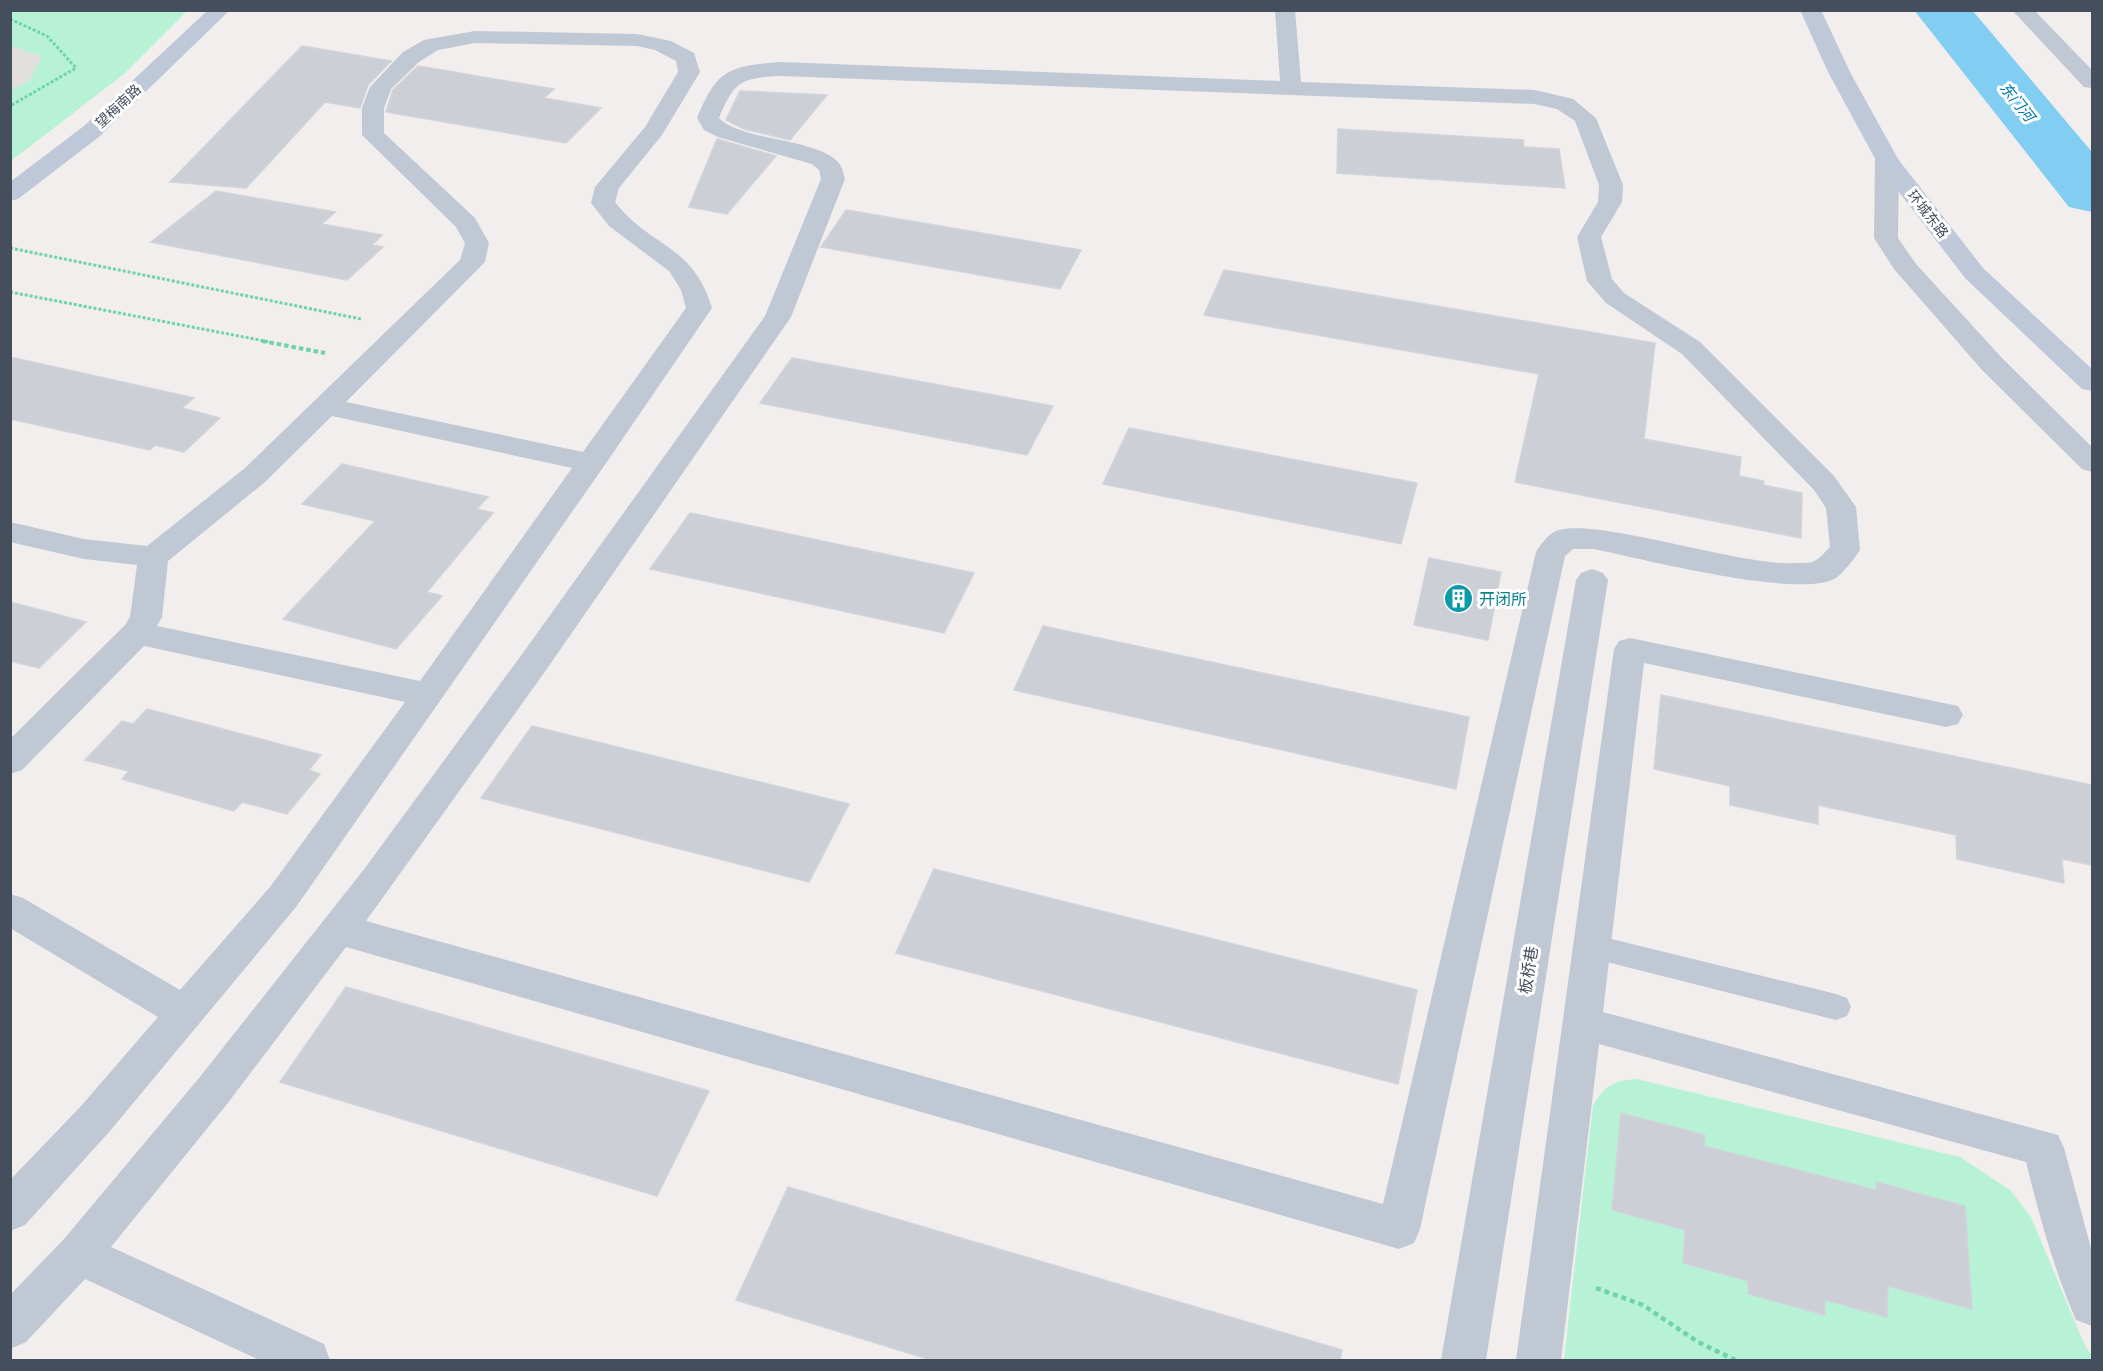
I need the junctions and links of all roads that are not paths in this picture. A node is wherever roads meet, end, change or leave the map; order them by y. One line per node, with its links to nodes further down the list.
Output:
1 (220, 10): 8 (main road, 望梅南路)
2 (1285, 10): 6 (street)
3 (1810, 10): 7 (main road, 环城东路)
4 (2022, 10): 5 (street)
5 (2092, 82)
6 (1291, 88): 21 (street); 21 (street)
7 (1887, 161): 9 (main road, 环城东路); 12 (street)
8 (10, 194)
9 (2092, 383)
10 (326, 406): 11 (street); 11 (street); 14 (street)
11 (592, 463): 17 (street)
12 (2092, 463)
13 (10, 532): 14 (street)
14 (153, 557): 16 (street)
15 (1592, 580): 31 (street, 板桥巷)
16 (136, 633): 17 (street); 19 (street)
17 (428, 695): 24 (street)
18 (1946, 715): 22 (street)
19 (10, 760)
20 (10, 909): 24 (street)
21 (339, 929): 27 (street)
22 (1591, 946): 23 (lane); 25 (street)
23 (1836, 1007)
24 (185, 1013): 26 (street)
25 (1582, 1023): 28 (street); 32 (street)
26 (10, 1211)
27 (79, 1254): 29 (street); 30 (street)
28 (2092, 1305)
29 (10, 1327)
30 (308, 1360)
31 (1463, 1360)
32 (1539, 1360)

